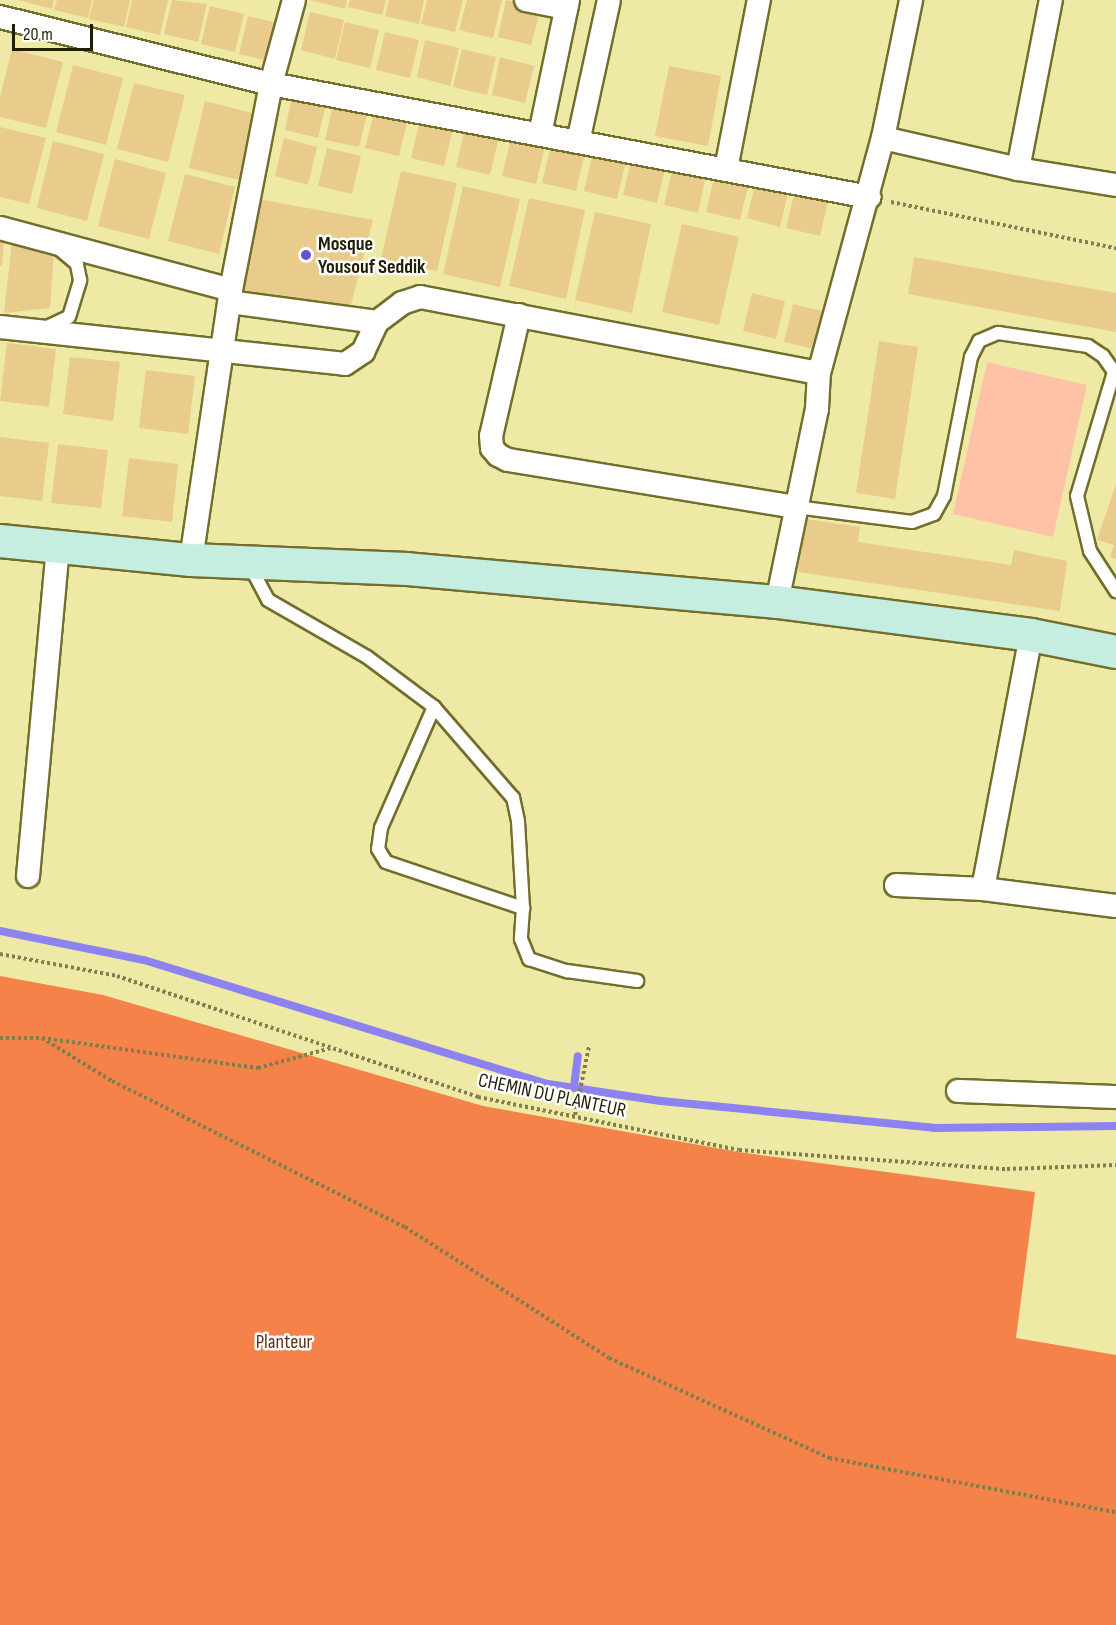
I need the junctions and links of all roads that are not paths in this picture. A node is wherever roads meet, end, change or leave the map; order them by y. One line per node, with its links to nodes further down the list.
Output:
1 (294, 0): 9 (street)
2 (526, 0): 7 (street)
3 (609, 0): 12 (street)
4 (759, 0): 13 (street)
5 (911, 0): 11 (street)
6 (1052, 0): 14 (street)
7 (567, 4): 10 (street)
8 (0, 17): 9 (street)
9 (271, 84): 10 (street); 19 (street)
10 (540, 134): 12 (street)
11 (883, 138): 14 (street); 16 (street)
12 (578, 142): 13 (street)
13 (726, 169): 16 (street)
14 (1018, 169): 15 (street)
15 (1116, 185)
16 (869, 197): 25 (street)
17 (0, 228): 18 (street)
18 (53, 243): 19 (street); 23 (lane)
19 (231, 296): 21 (street); 24 (street)
20 (519, 315): 21 (street); 25 (street); 26 (street)
21 (377, 322): 24 (street)
22 (0, 327): 23 (street)
23 (35, 331): 24 (street)
24 (221, 352): 29 (street)
25 (819, 373): 26 (street)
26 (796, 507): 31 (lane); 32 (street)
27 (0, 541): 28 (street)
28 (58, 548): 29 (street); 36 (street)
29 (191, 560): 30 (street)
30 (250, 565): 32 (street); 35 (lane)
31 (1116, 591)
32 (777, 603): 33 (street)
33 (1031, 635): 34 (street); 38 (street)
34 (1116, 652)
35 (434, 707): 40 (lane); 40 (lane)
36 (28, 876)
37 (896, 885): 38 (street)
38 (983, 889): 39 (street)
39 (1116, 906)
40 (523, 908): 41 (lane)
41 (637, 981)
42 (958, 1091): 43 (street)
43 (1116, 1097)

